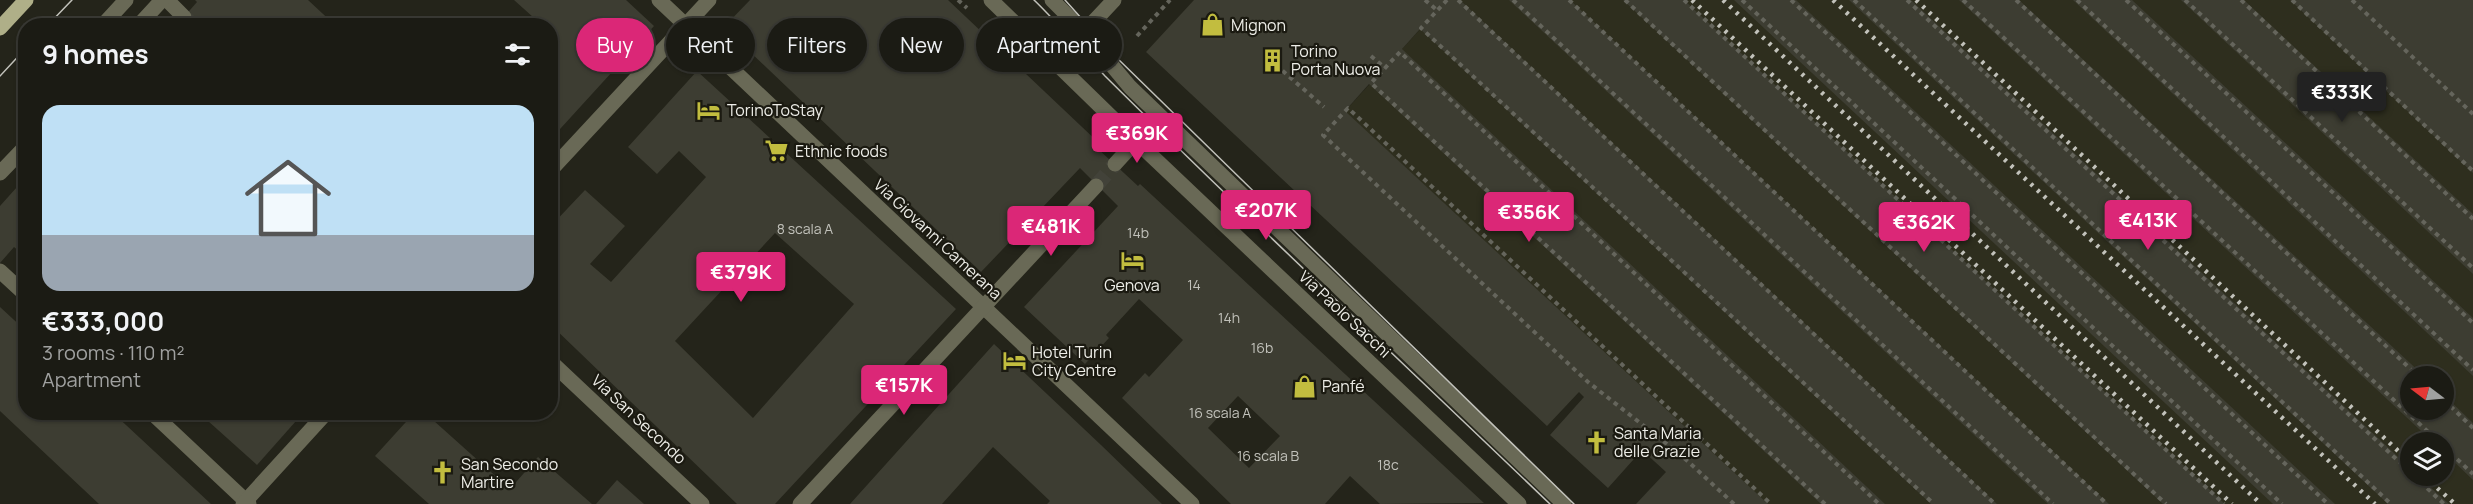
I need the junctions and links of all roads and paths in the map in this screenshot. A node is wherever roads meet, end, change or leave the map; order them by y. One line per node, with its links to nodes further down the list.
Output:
1 (26, 0): 38 (main road)
2 (126, 0): 32 (street)
3 (162, 0): 33 (street)
4 (167, 0): 31 (street)
5 (659, 0): 34 (street, Via Giovanni Camerana)
6 (709, 0): 35 (street)
7 (991, 0): 48 (street, Via Paolo Sacchi)
8 (1052, 0): 36 (street, Via Paolo Sacchi)
9 (1114, 0): 37 (street)
10 (1170, 0): 39 (path)
11 (1425, 0): 30 (path)
12 (1447, 0): 30 (path)
13 (1458, 0): 84 (path)
14 (1513, 0): 85 (path)
15 (1569, 0): 86 (path)
16 (1625, 0): 87 (path)
17 (1684, 0): 88 (path)
18 (1742, 0): 89 (path)
19 (1791, 0): 90 (path)
20 (1854, 0): 91 (path)
21 (1907, 0): 70 (path)
22 (1963, 0): 68 (path)
23 (2016, 0): 61 (path)
24 (2077, 0): 63 (path)
25 (2126, 0): 60 (path)
26 (2185, 0): 56 (path)
27 (2241, 0): 55 (path)
28 (2292, 0): 52 (path)
29 (2352, 0): 47 (path)
30 (1437, 11): 83 (path)
31 (184, 17)
32 (109, 18)
33 (145, 18)
34 (678, 18)
35 (692, 18)
36 (1069, 18)
37 (1097, 18)
38 (0, 28)
39 (1137, 36)
40 (666, 46): 50 (street)
41 (1371, 56): 43 (path)
42 (1269, 59): 46 (path)
43 (1385, 68): 81 (path); 82 (path)
44 (736, 72): 59 (street, Via Giovanni Camerana)
45 (1117, 72): 74 (street, Via Paolo Sacchi)
46 (1324, 107)
47 (2473, 114)
48 (1136, 141): 51 (street); 78 (street, Via Paolo Sacchi)
49 (18, 154): 53 (street)
50 (558, 162)
51 (1115, 164)
52 (2473, 171)
53 (0, 173)
54 (1096, 186): 59 (street)
55 (2473, 219)
56 (2473, 268)
57 (0, 271): 58 (street)
58 (18, 288)
59 (982, 306): 76 (street); 77 (street, Via Giovanni Camerana)
60 (2473, 323)
61 (2407, 366)
62 (558, 369): 75 (street, Via San Secondo)
63 (2473, 370)
64 (2454, 410): 67 (path)
65 (159, 420): 73 (street)
66 (320, 420): 73 (street)
67 (2473, 428)
68 (2428, 432)
69 (2454, 456): 71 (path)
70 (2400, 463)
71 (2473, 474)
72 (2425, 486): 92 (path)
73 (246, 503)
74 (1560, 503)
75 (702, 504)
76 (800, 504)
77 (1192, 504)
78 (1519, 504)
79 (1734, 504): 80 (path)
80 (1771, 504)
81 (1825, 504)
82 (1879, 504)
83 (1934, 504)
84 (1995, 504)
85 (2053, 504)
86 (2107, 504)
87 (2166, 504)
88 (2224, 504)
89 (2282, 504)
90 (2328, 504)
91 (2391, 504)
92 (2444, 504)

